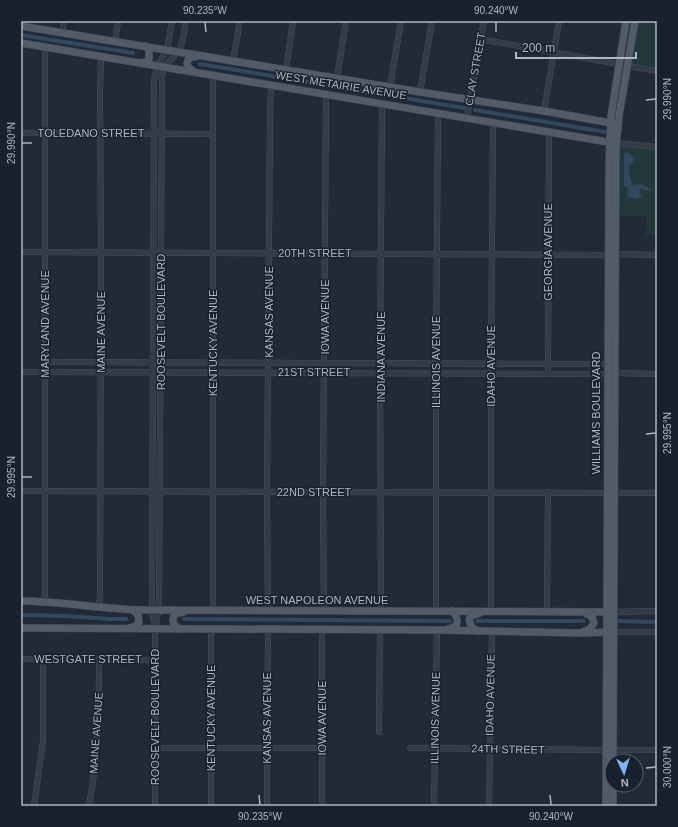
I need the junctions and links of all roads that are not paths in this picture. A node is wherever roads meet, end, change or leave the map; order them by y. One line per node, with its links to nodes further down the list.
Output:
1 (64, 21): 15 (street)
2 (118, 21): 17 (street)
3 (172, 21): 21 (street, ROOSEVELT BOULEVARD)
4 (186, 21): 22 (street, ROOSEVELT BOULEVARD)
5 (240, 21): 26 (street)
6 (294, 21): 31 (street)
7 (346, 21): 35 (street)
8 (401, 21): 39 (street)
9 (432, 21): 40 (street)
10 (484, 21): 16 (street, CLAY STREET)
11 (559, 21): 23 (street)
12 (626, 21): 28 (main road, WILLIAMS BOULEVARD)
13 (635, 21): 29 (main road, WILLIAMS BOULEVARD)
14 (21, 26): 15 (main road, WEST METAIRIE AVENUE)
15 (62, 33): 17 (main road, WEST METAIRIE AVENUE)
16 (480, 39): 23 (street); 42 (street, CLAY STREET)
17 (115, 41): 19 (main road, WEST METAIRIE AVENUE)
18 (21, 43): 20 (main road, WEST METAIRIE AVENUE)
19 (145, 46): 21 (main road, WEST METAIRIE AVENUE); 27 (main road)
20 (45, 47): 25 (main road, WEST METAIRIE AVENUE); 52 (street, MARYLAND AVENUE)
21 (167, 50): 22 (main road, WEST METAIRIE AVENUE); 30 (street, ROOSEVELT BOULEVARD)
22 (177, 52): 24 (main road, WEST METAIRIE AVENUE); 30 (street, ROOSEVELT BOULEVARD)
23 (554, 52): 28 (street); 44 (street)
24 (201, 56): 26 (main road, WEST METAIRIE AVENUE); 33 (main road)
25 (101, 57): 27 (main road, WEST METAIRIE AVENUE); 53 (street, MAINE AVENUE)
26 (233, 61): 31 (main road, WEST METAIRIE AVENUE)
27 (140, 63): 30 (main road, WEST METAIRIE AVENUE)
28 (619, 64): 29 (street); 37 (main road, WILLIAMS BOULEVARD)
29 (627, 66): 32 (street); 38 (main road, WILLIAMS BOULEVARD)
30 (161, 67): 33 (main road, WEST METAIRIE AVENUE); 54 (street, ROOSEVELT BOULEVARD); 55 (street, ROOSEVELT BOULEVARD)
31 (286, 70): 35 (main road, WEST METAIRIE AVENUE)
32 (657, 70)
33 (196, 72): 34 (main road, WEST METAIRIE AVENUE)
34 (213, 75): 36 (main road, WEST METAIRIE AVENUE); 56 (street, KENTUCKY AVENUE)
35 (337, 78): 39 (main road, WEST METAIRIE AVENUE)
36 (271, 85): 41 (main road, WEST METAIRIE AVENUE); 65 (street, KANSAS AVENUE)
37 (616, 85): 38 (main road); 48 (main road, WILLIAMS BOULEVARD)
38 (624, 86): 50 (main road, WILLIAMS BOULEVARD)
39 (390, 87): 40 (main road, WEST METAIRIE AVENUE)
40 (420, 92): 42 (main road, WEST METAIRIE AVENUE)
41 (326, 94): 43 (main road, WEST METAIRIE AVENUE); 66 (street, IOWA AVENUE)
42 (470, 100): 44 (main road, WEST METAIRIE AVENUE); 46 (street, CLAY STREET)
43 (382, 103): 45 (main road, WEST METAIRIE AVENUE); 67 (street, INDIANA AVENUE)
44 (544, 111): 48 (main road, WEST METAIRIE AVENUE)
45 (438, 112): 46 (main road, WEST METAIRIE AVENUE); 68 (street, ILLINOIS AVENUE)
46 (467, 117): 47 (main road, WEST METAIRIE AVENUE)
47 (493, 122): 49 (main road, WEST METAIRIE AVENUE); 69 (street, IDAHO AVENUE)
48 (611, 123): 50 (main road); 57 (main road, WILLIAMS BOULEVARD)
49 (548, 131): 57 (main road, WEST METAIRIE AVENUE); 71 (street, GEORGIA AVENUE)
50 (618, 131): 57 (main road, WILLIAMS BOULEVARD)
51 (21, 133): 52 (street, TOLEDANO STREET)
52 (45, 133): 53 (street, TOLEDANO STREET); 60 (street, MARYLAND AVENUE)
53 (100, 134): 54 (street, TOLEDANO STREET); 62 (street, MAINE AVENUE)
54 (154, 134): 55 (street, TOLEDANO STREET); 61 (street, ROOSEVELT BOULEVARD)
55 (162, 134): 56 (street, TOLEDANO STREET); 63 (street, ROOSEVELT BOULEVARD)
56 (213, 134): 64 (street, KENTUCKY AVENUE)
57 (613, 143): 58 (street, WEST METAIRIE AVENUE); 72 (main road, WILLIAMS BOULEVARD); 72 (main road, WILLIAMS BOULEVARD)
58 (657, 147)
59 (21, 252): 60 (street, 20TH STREET)
60 (45, 252): 62 (street, 20TH STREET); 73 (street, MARYLAND AVENUE)
61 (153, 252): 62 (street, 20TH STREET); 63 (street, 20TH STREET); 75 (street, ROOSEVELT BOULEVARD)
62 (101, 253): 74 (street, MAINE AVENUE)
63 (161, 253): 64 (street, 20TH STREET); 76 (street, ROOSEVELT BOULEVARD)
64 (213, 253): 65 (street, 20TH STREET); 77 (street, KENTUCKY AVENUE)
65 (269, 253): 66 (street, 20TH STREET); 78 (street, KANSAS AVENUE)
66 (325, 254): 67 (street, 20TH STREET); 79 (street, IOWA AVENUE)
67 (381, 254): 68 (street, 20TH STREET); 80 (street, INDIANA AVENUE)
68 (436, 254): 69 (street, 20TH STREET); 81 (street, ILLINOIS AVENUE)
69 (492, 254): 71 (street, 20TH STREET); 82 (street, IDAHO AVENUE)
70 (657, 254): 72 (street, 20TH STREET)
71 (547, 255): 72 (street, 20TH STREET); 83 (street, GEORGIA AVENUE)
72 (612, 255): 84 (main road, WILLIAMS BOULEVARD); 96 (main road, WILLIAMS BOULEVARD)
73 (45, 362): 74 (street, 21ST STREET); 87 (street, MARYLAND AVENUE)
74 (100, 362): 75 (street, 21ST STREET); 85 (street, MAINE AVENUE)
75 (153, 363): 76 (street, 21ST STREET); 88 (street, ROOSEVELT BOULEVARD)
76 (160, 363): 77 (street, 21ST STREET); 89 (street, ROOSEVELT BOULEVARD)
77 (213, 363): 78 (street, 21ST STREET); 90 (street, KENTUCKY AVENUE)
78 (268, 363): 79 (street, 21ST STREET); 91 (street, KANSAS AVENUE)
79 (325, 363): 80 (street, 21ST STREET); 92 (street, IOWA AVENUE)
80 (380, 363): 81 (street, 21ST STREET); 93 (street, INDIANA AVENUE)
81 (436, 363): 82 (street, 21ST STREET); 94 (street, ILLINOIS AVENUE)
82 (491, 364): 83 (street, 21ST STREET); 95 (street, IDAHO AVENUE)
83 (548, 364): 84 (street, 21ST STREET); 97 (street, GEORGIA AVENUE)
84 (608, 364): 96 (main road, WILLIAMS BOULEVARD); 99 (main road)
85 (101, 371): 87 (street, 21ST STREET); 88 (street, 21ST STREET); 102 (street, MAINE AVENUE)
86 (21, 372): 87 (street, 21ST STREET)
87 (45, 372): 101 (street, MARYLAND AVENUE)
88 (153, 372): 89 (street, 21ST STREET); 103 (street, ROOSEVELT BOULEVARD)
89 (160, 372): 90 (street, 21ST STREET); 104 (street, ROOSEVELT BOULEVARD)
90 (212, 372): 91 (street, 21ST STREET); 105 (street, KENTUCKY AVENUE)
91 (268, 372): 92 (street, 21ST STREET); 106 (street, KANSAS AVENUE)
92 (325, 372): 93 (street, 21ST STREET); 107 (street, IOWA AVENUE)
93 (380, 373): 94 (street, 21ST STREET); 108 (street, INDIANA AVENUE)
94 (436, 373): 95 (street, 21ST STREET); 109 (street, ILLINOIS AVENUE)
95 (491, 373): 97 (street, 21ST STREET); 110 (street, IDAHO AVENUE)
96 (611, 373): 97 (street, 21ST STREET); 98 (street, 21ST STREET); 99 (main road, WILLIAMS BOULEVARD); 112 (main road, WILLIAMS BOULEVARD)
97 (548, 374)
98 (657, 374)
99 (614, 388): 112 (main road, WILLIAMS BOULEVARD)
100 (21, 490): 101 (street, 22ND STREET)
101 (45, 491): 102 (street, 22ND STREET); 115 (street, MARYLAND AVENUE)
102 (100, 491): 103 (street, 22ND STREET); 116 (street, MAINE AVENUE)
103 (152, 491): 104 (street, 22ND STREET); 118 (street, ROOSEVELT BOULEVARD)
104 (160, 491): 105 (street, 22ND STREET); 118 (street, ROOSEVELT BOULEVARD)
105 (212, 492): 106 (street, 22ND STREET); 121 (street, KENTUCKY AVENUE)
106 (267, 492): 107 (street, 22ND STREET); 120 (street, KANSAS AVENUE)
107 (323, 492): 108 (street, 22ND STREET); 122 (street, IOWA AVENUE)
108 (380, 492): 109 (street, 22ND STREET); 123 (street, INDIANA AVENUE)
109 (436, 492): 110 (street, 22ND STREET); 124 (street, ILLINOIS AVENUE)
110 (491, 492): 111 (street, 22ND STREET); 126 (street, IDAHO AVENUE)
111 (548, 492): 112 (street, 22ND STREET); 128 (street)
112 (611, 493): 113 (street, 22ND STREET); 130 (main road, WILLIAMS BOULEVARD)
113 (657, 493)
114 (21, 601): 115 (main road, WEST NAPOLEON AVENUE)
115 (43, 601): 116 (main road, WEST NAPOLEON AVENUE)
116 (99, 608): 117 (main road, WEST NAPOLEON AVENUE)
117 (133, 610): 118 (main road, WEST NAPOLEON AVENUE); 132 (main road)
118 (156, 610): 119 (main road, WEST NAPOLEON AVENUE); 133 (street, ROOSEVELT BOULEVARD)
119 (187, 610): 121 (main road, WEST NAPOLEON AVENUE); 134 (main road)
120 (268, 610): 121 (main road, WEST NAPOLEON AVENUE); 122 (main road, WEST NAPOLEON AVENUE)
121 (213, 611)
122 (324, 611): 123 (main road, WEST NAPOLEON AVENUE)
123 (381, 611): 124 (main road, WEST NAPOLEON AVENUE)
124 (436, 611): 125 (main road, WEST NAPOLEON AVENUE)
125 (452, 611): 126 (main road, WEST NAPOLEON AVENUE); 140 (main road)
126 (487, 611): 128 (main road, WEST NAPOLEON AVENUE); 141 (main road)
127 (657, 611): 130 (street)
128 (547, 612): 129 (main road, WEST NAPOLEON AVENUE)
129 (583, 612): 130 (main road, WEST NAPOLEON AVENUE); 145 (main road)
130 (610, 612): 143 (main road, WILLIAMS BOULEVARD)
131 (21, 628): 132 (main road)
132 (125, 629): 133 (main road)
133 (155, 629): 134 (main road); 149 (street, ROOSEVELT BOULEVARD)
134 (180, 629): 135 (main road)
135 (211, 629): 136 (main road); 151 (street, KENTUCKY AVENUE)
136 (268, 630): 137 (main road); 153 (street, KANSAS AVENUE)
137 (322, 630): 138 (main road); 154 (street, IOWA AVENUE)
138 (380, 630): 139 (main road); 150 (street)
139 (436, 630): 140 (main road); 156 (street, ILLINOIS AVENUE)
140 (444, 630): 141 (main road)
141 (478, 631): 142 (main road)
142 (492, 631): 145 (main road); 157 (street, IDAHO AVENUE)
143 (610, 632): 144 (street); 145 (main road); 158 (main road, WILLIAMS BOULEVARD); 158 (main road, WILLIAMS BOULEVARD)
144 (657, 632)
145 (581, 633)
146 (21, 659): 147 (street, WESTGATE STREET)
147 (43, 659): 148 (street, WESTGATE STREET); 163 (street)
148 (99, 660): 149 (street, WESTGATE STREET); 164 (street, MAINE AVENUE)
149 (155, 660): 152 (street, ROOSEVELT BOULEVARD)
150 (380, 732)
151 (211, 747): 152 (street); 153 (street); 166 (street, KENTUCKY AVENUE)
152 (155, 748): 165 (street, ROOSEVELT BOULEVARD)
153 (267, 748): 154 (street); 167 (street, KANSAS AVENUE)
154 (322, 748): 168 (street, IOWA AVENUE)
155 (410, 748): 156 (street, 24TH STREET)
156 (434, 748): 157 (street, 24TH STREET); 169 (street, ILLINOIS AVENUE)
157 (489, 749): 158 (street, 24TH STREET); 170 (street, IDAHO AVENUE)
158 (609, 750): 159 (street, 24TH STREET); 160 (main road, WILLIAMS BOULEVARD); 161 (main road); 171 (main road, WILLIAMS BOULEVARD)
159 (657, 750)
160 (610, 753)
161 (610, 753)
162 (613, 793): 172 (main road)
163 (34, 806)
164 (88, 806)
165 (155, 806)
166 (211, 806)
167 (267, 806)
168 (322, 806)
169 (434, 806)
170 (489, 806)
171 (606, 806)
172 (613, 806)

